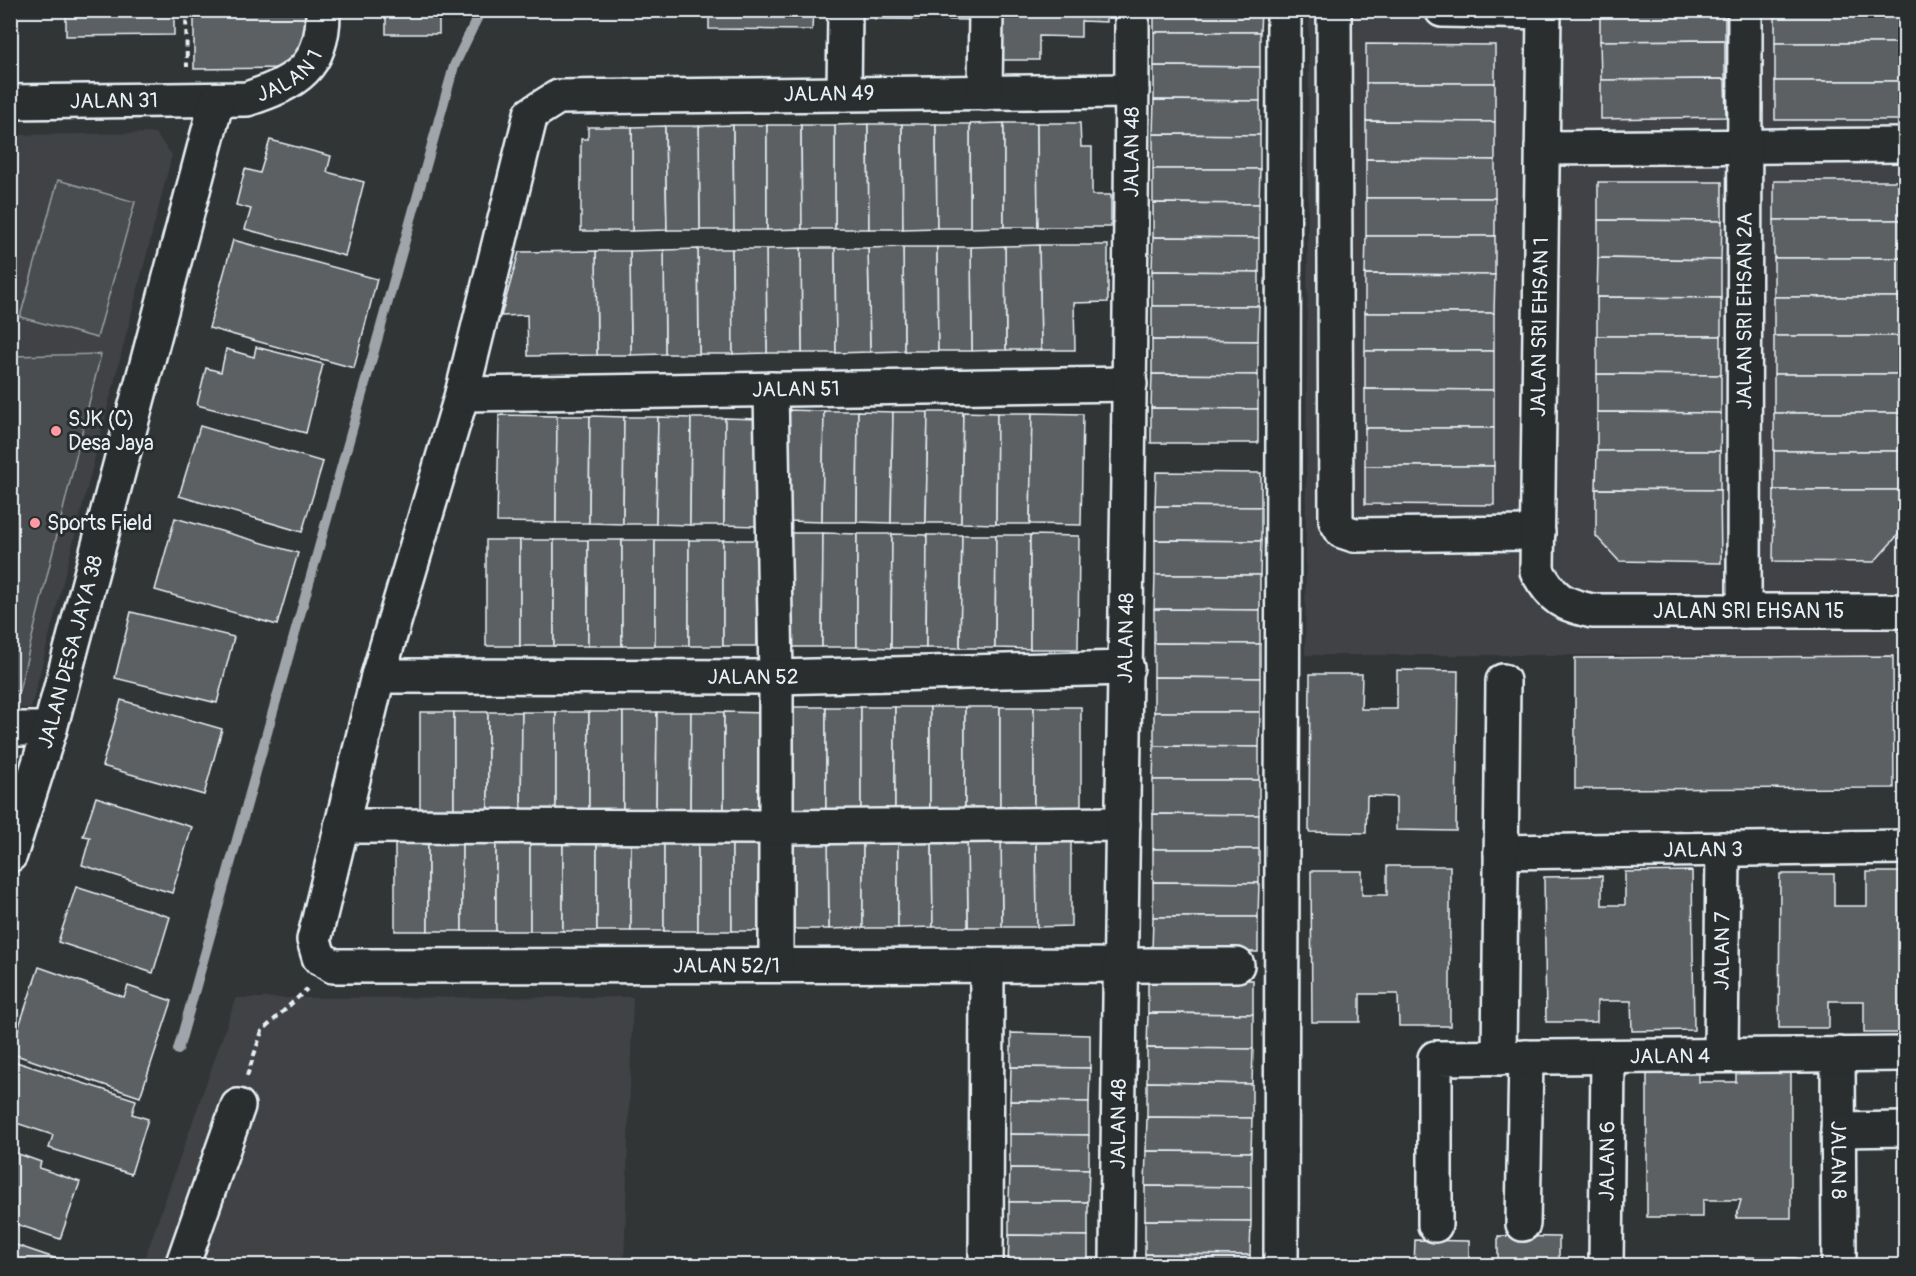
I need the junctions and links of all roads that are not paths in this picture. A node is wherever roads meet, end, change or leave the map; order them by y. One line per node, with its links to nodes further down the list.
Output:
1 (323, 10): 14 (street, JALAN 1)
2 (845, 10): 13 (street)
3 (986, 10): 12 (street)
4 (1132, 10): 11 (street, JALAN 48)
5 (1284, 10): 56 (street)
6 (1334, 10): 22 (street)
7 (1442, 10): 9 (street)
8 (1745, 10): 18 (street, JALAN SRI EHSAN 2A)
9 (1544, 11): 17 (street, JALAN SRI EHSAN 1)
10 (10, 90): 15 (street)
11 (1132, 91): 12 (street, JALAN 49); 19 (street, JALAN 48)
12 (985, 93): 13 (street, JALAN 49)
13 (844, 94): 21 (street, JALAN 49)
14 (202, 100): 15 (street, JALAN 31); 31 (street, JALAN DESA JAYA 38)
15 (10, 102)
16 (1905, 145): 18 (street)
17 (1542, 148): 18 (street); 22 (street, JALAN SRI EHSAN 1)
18 (1745, 148): 24 (street, JALAN SRI EHSAN 2A)
19 (1130, 384): 20 (street, JALAN 51); 26 (street, JALAN 48)
20 (771, 389): 21 (street, JALAN 51); 28 (street)
21 (462, 394): 27 (street)
22 (1538, 534): 23 (street, JALAN SRI EHSAN 1)
23 (1592, 611): 24 (street, JALAN SRI EHSAN 15)
24 (1744, 611): 25 (street, JALAN SRI EHSAN 15)
25 (1905, 611)
26 (1127, 668): 28 (street, JALAN 52); 32 (street, JALAN 48)
27 (378, 676): 28 (street, JALAN 52); 33 (street)
28 (776, 677): 34 (street)
29 (1503, 681): 37 (street)
30 (10, 729): 31 (street)
31 (50, 729): 38 (street, JALAN DESA JAYA 38)
32 (1123, 824): 34 (street); 41 (street, JALAN 48)
33 (341, 826): 34 (street); 39 (street, JALAN 52/1)
34 (776, 827): 39 (street)
35 (1905, 847): 36 (street, JALAN 3)
36 (1723, 849): 37 (street, JALAN 3); 45 (street, JALAN 7)
37 (1501, 852): 47 (street)
38 (10, 855)
39 (776, 964): 40 (street, JALAN 52/1)
40 (987, 965): 41 (street, JALAN 52/1); 54 (street)
41 (1119, 965): 42 (street, JALAN 52/1); 55 (street, JALAN 48)
42 (1237, 965)
43 (1838, 1054): 44 (street, JALAN 4); 45 (street, JALAN 4); 50 (street, JALAN 8)
44 (1905, 1054)
45 (1721, 1055): 46 (street, JALAN 4)
46 (1608, 1056): 47 (street, JALAN 4); 57 (street, JALAN 6)
47 (1512, 1057): 51 (street); 52 (street, JALAN 4)
48 (238, 1106): 53 (street)
49 (1905, 1129): 50 (street)
50 (1838, 1130): 58 (street, JALAN 8)
51 (1523, 1224)
52 (1435, 1225)
53 (182, 1266)
54 (986, 1266)
55 (1118, 1266)
56 (1281, 1266)
57 (1606, 1266)
58 (1839, 1266)

